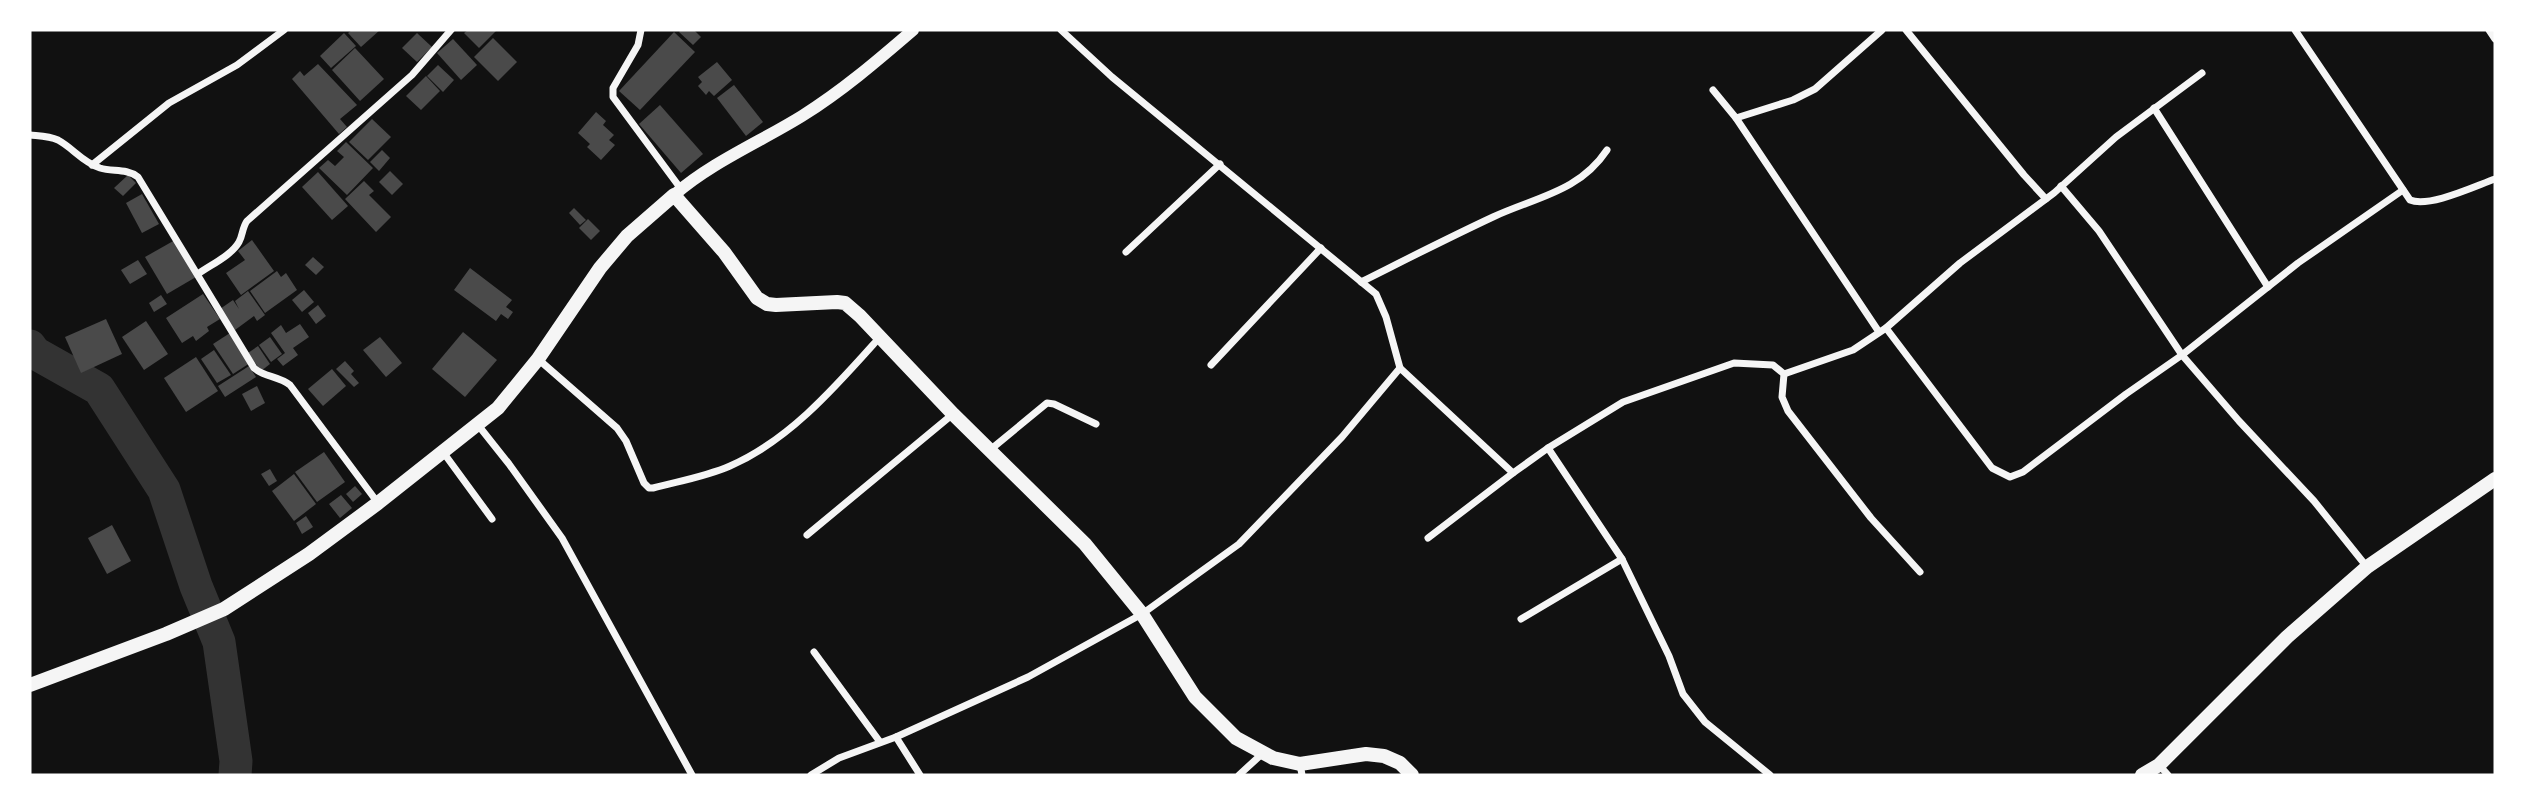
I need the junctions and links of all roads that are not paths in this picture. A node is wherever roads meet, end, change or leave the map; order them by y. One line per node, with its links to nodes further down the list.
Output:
1 (284, 30): 18 (street)
2 (451, 30): 26 (street)
3 (641, 30): 22 (street)
4 (913, 30): 22 (street)
5 (1061, 30): 17 (street)
6 (1882, 30): 14 (street)
7 (1906, 30): 23 (street)
8 (2295, 30): 21 (street)
9 (2489, 30): 10 (street)
10 (2495, 38)
11 (2202, 74): 13 (street)
12 (1713, 90): 14 (street)
13 (2154, 108): 20 (street); 28 (street)
14 (1736, 118): 29 (street)
15 (30, 135): 18 (street)
16 (1607, 150): 27 (street)
17 (1220, 164): 24 (street); 25 (street)
18 (92, 165): 26 (street)
19 (2495, 179): 21 (street)
20 (2062, 186): 23 (street); 31 (street)
21 (2403, 190): 28 (street)
22 (678, 192): 30 (main road); 32 (main road)
23 (2046, 199): 29 (street)
24 (1321, 248): 27 (street); 33 (street)
25 (1126, 252)
26 (198, 274): 44 (street)
27 (1361, 282): 34 (street)
28 (2268, 287): 31 (street)
29 (1883, 330): 31 (street); 35 (street)
30 (880, 337): 32 (street); 36 (main road)
31 (2182, 355): 49 (street)
32 (538, 359): 38 (main road)
33 (1211, 365)
34 (1399, 368): 42 (street); 51 (street)
35 (1784, 374): 39 (street); 50 (street)
36 (953, 414): 40 (main road); 46 (street)
37 (1096, 424): 40 (street)
38 (478, 425): 41 (main road); 60 (street)
39 (1548, 449): 42 (street); 48 (street)
40 (989, 450): 51 (main road)
41 (443, 452): 44 (main road); 45 (street)
42 (1513, 473): 47 (street)
43 (2495, 479): 49 (main road)
44 (377, 503): 54 (main road)
45 (492, 519)
46 (807, 535)
47 (1428, 538)
48 (1622, 559): 52 (street); 65 (street)
49 (2367, 567): 59 (main road)
50 (1920, 572)
51 (1142, 614): 55 (street); 57 (main road)
52 (1521, 619)
53 (814, 652): 56 (street)
54 (30, 685)
55 (896, 737): 56 (street); 62 (street)
56 (880, 743): 61 (street)
57 (1263, 753): 58 (main road); 63 (street)
58 (1301, 770): 64 (main road)
59 (2163, 770): 66 (main road)
60 (692, 775)
61 (811, 775)
62 (920, 775)
63 (1239, 775)
64 (1412, 775)
65 (1770, 775)
66 (2142, 775)

